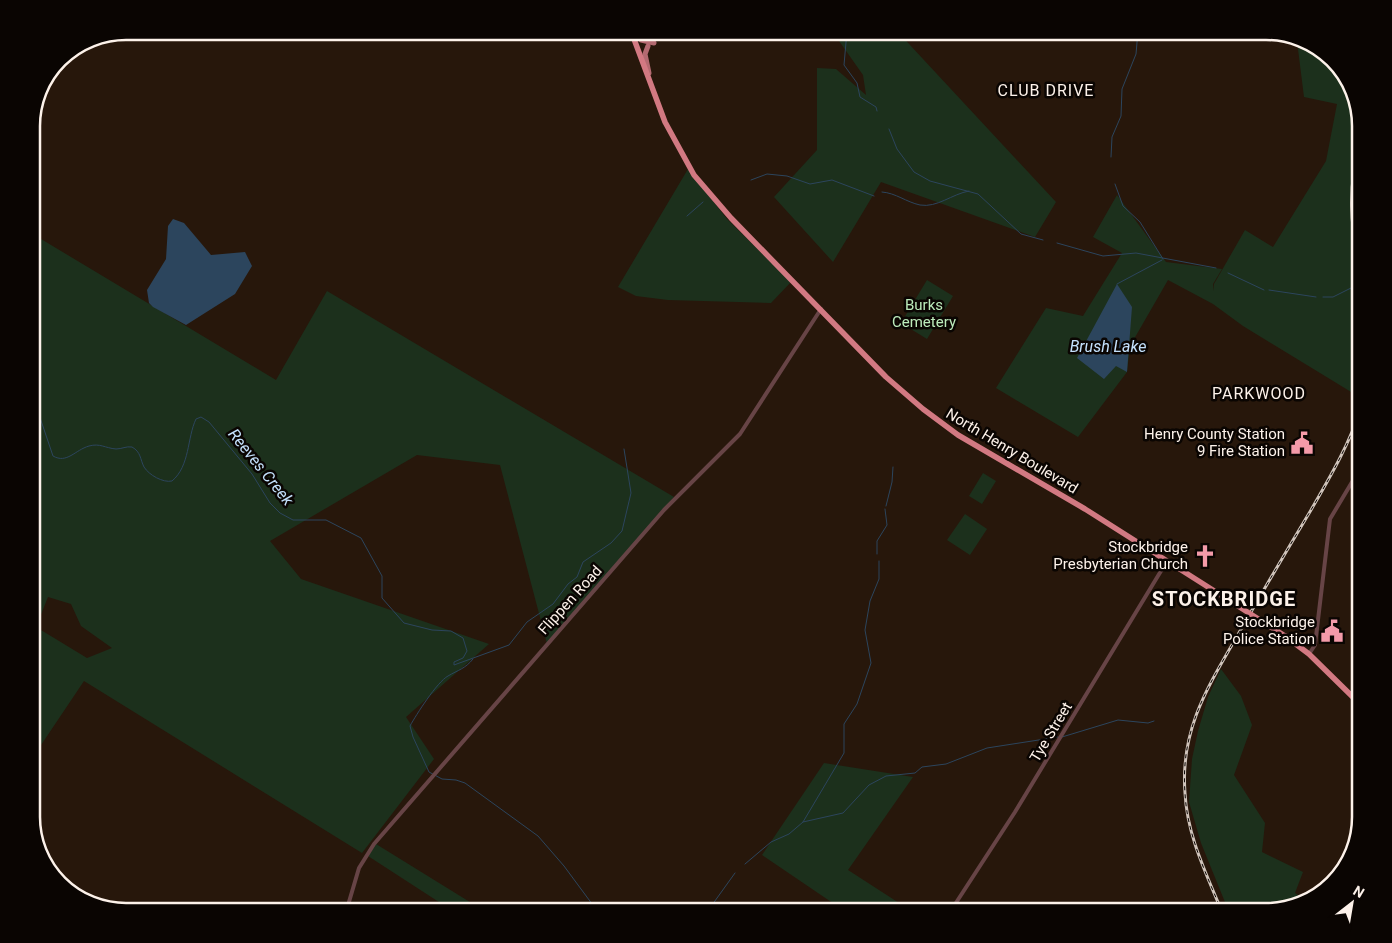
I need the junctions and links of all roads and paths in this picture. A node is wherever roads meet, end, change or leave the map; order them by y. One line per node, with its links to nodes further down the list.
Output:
1 (635, 40): 5 (highway, North Henry Boulevard)
2 (641, 40): 3 (main road)
3 (654, 43)
4 (648, 46): 5 (main road)
5 (652, 86): 6 (highway, North Henry Boulevard)
6 (821, 309): 8 (highway, North Henry Boulevard); 11 (street, Flippen Road)
7 (1352, 482): 9 (street)
8 (1168, 561): 9 (highway, North Henry Boulevard, bridge); 12 (street, Tye Street)
9 (1309, 654): 10 (highway, North Henry Boulevard)
10 (1352, 696)
11 (349, 903)
12 (956, 903)

